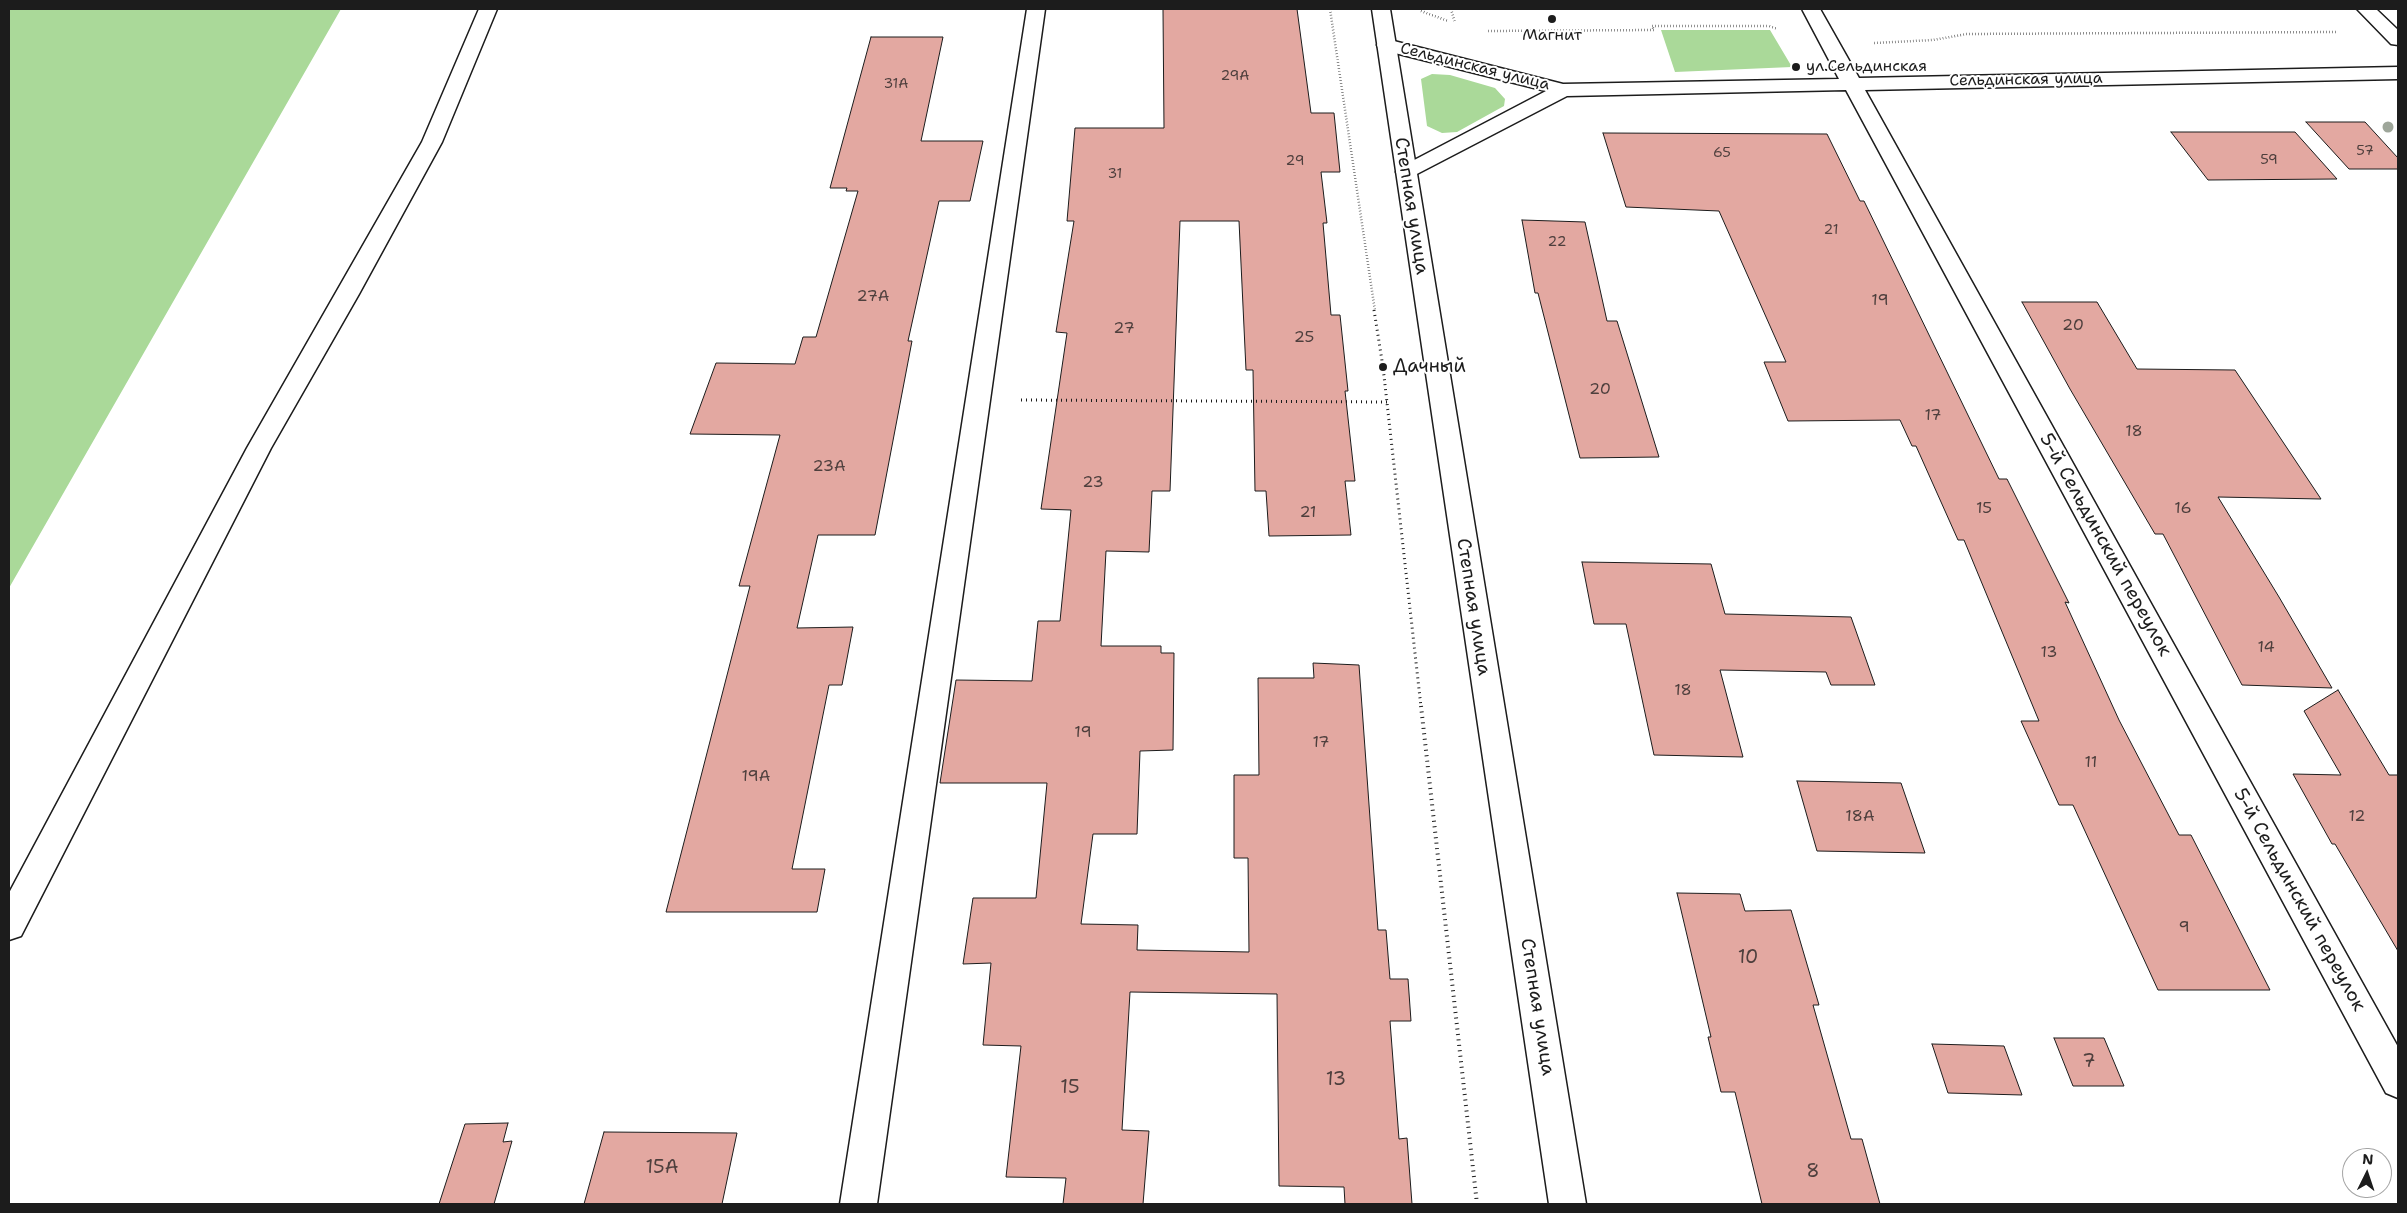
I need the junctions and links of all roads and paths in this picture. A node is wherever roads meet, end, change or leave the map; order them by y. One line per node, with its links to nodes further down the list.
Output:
1 (488, 9): 19 (street)
2 (1036, 9): 17 (street)
3 (1330, 9): 18 (path)
4 (1381, 9): 11 (street, Степная улица)
5 (1413, 9): 6 (path)
6 (1451, 9)
7 (1811, 9): 12 (street, 5-й Сельдинский переулок)
8 (2366, 9): 10 (street)
9 (1482, 29): 12 (path)
10 (2394, 36): 12 (path)
11 (1386, 44): 15 (street, Сельдинская улица); 16 (street, Степная улица)
12 (1830, 44): 14 (street, 5-й Сельдинский переулок)
13 (2398, 73): 14 (street, Сельдинская улица)
14 (1851, 83): 15 (street, Сельдинская улица); 20 (street, 5-й Сельдинский переулок)
15 (1563, 90): 16 (street, Сельдинская улица)
16 (1406, 172): 23 (street, Степная улица)
17 (978, 400): 18 (path); 21 (street)
18 (1387, 402): 22 (path)
19 (9, 925)
20 (2398, 1081)
21 (858, 1204)
22 (1478, 1204)
23 (1568, 1204)

